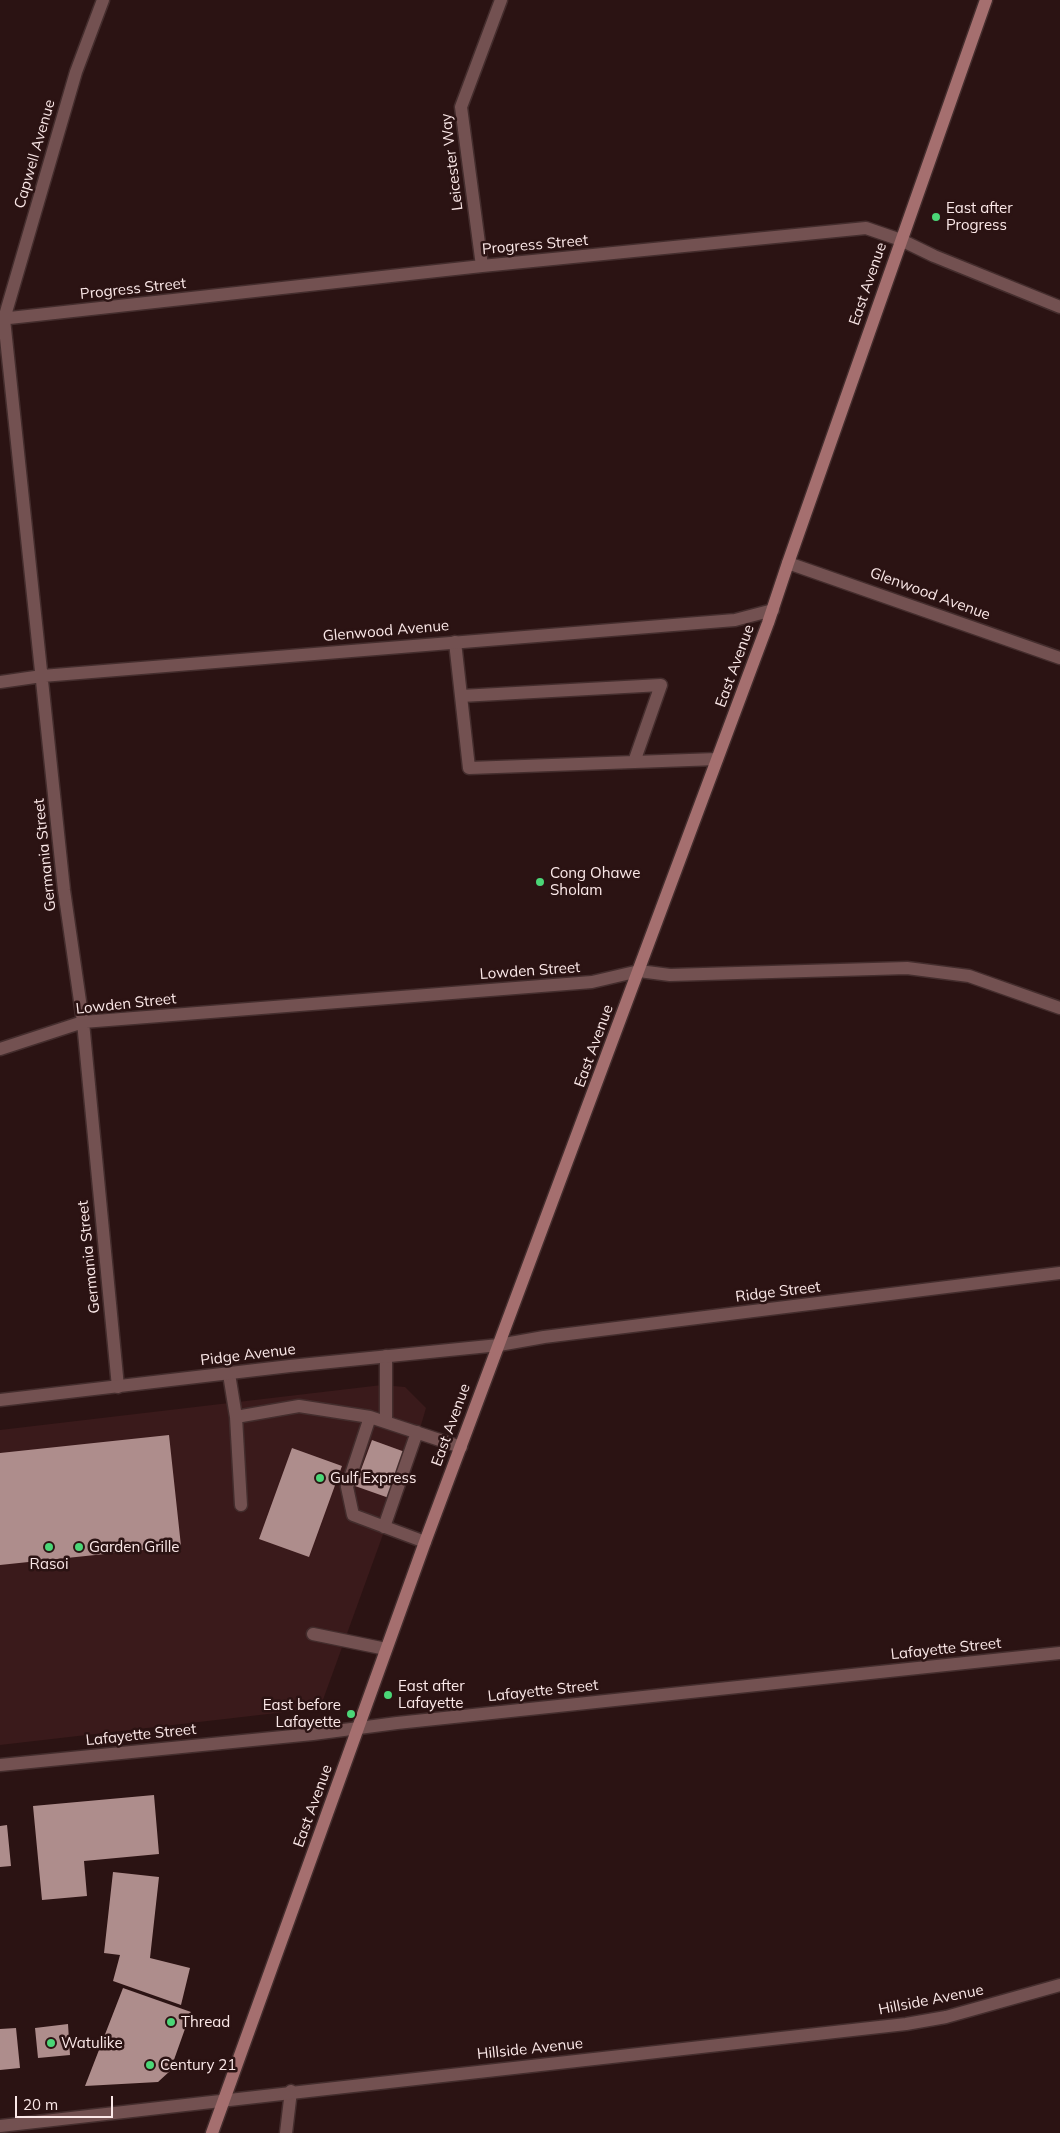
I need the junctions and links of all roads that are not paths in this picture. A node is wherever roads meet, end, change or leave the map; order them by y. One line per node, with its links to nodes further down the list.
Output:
1 (103, 0): 7 (street, Capwell Avenue)
2 (501, 0): 5 (street, Leicester Way)
3 (986, 0): 4 (main road, East Avenue)
4 (901, 240): 5 (street, Progress Street); 6 (street, Progress Street); 8 (main road, East Avenue)
5 (482, 266): 7 (street, Progress Street)
6 (1060, 307)
7 (2, 319): 12 (street, Germania Street)
8 (788, 563): 9 (main road, East Avenue); 11 (street, Glenwood Avenue)
9 (773, 610): 10 (street, Glenwood Avenue); 15 (main road, East Avenue)
10 (455, 642): 12 (street, Glenwood Avenue); 14 (street)
11 (1060, 658)
12 (42, 676): 13 (street, Glenwood Avenue); 19 (street, Germania Street)
13 (0, 682)
14 (461, 696): 16 (street); 16 (street)
15 (717, 759): 16 (street); 17 (main road, East Avenue)
16 (634, 762)
17 (639, 971): 18 (street, Lowden Street); 19 (street, Lowden Street); 22 (main road, East Avenue)
18 (1060, 1008)
19 (83, 1022): 20 (street, Lowden Street); 25 (street, Germania Street)
20 (0, 1049)
21 (1060, 1273): 22 (street, Ridge Street)
22 (500, 1345): 23 (street, Pidge Avenue); 31 (main road, East Avenue)
23 (386, 1356): 24 (street, Pidge Avenue); 29 (street)
24 (229, 1374): 25 (street, Pidge Avenue); 27 (street)
25 (118, 1387): 26 (street, Pidge Avenue)
26 (0, 1400)
27 (236, 1417): 28 (street); 32 (street)
28 (370, 1417): 29 (street); 33 (street)
29 (386, 1422): 30 (street)
30 (417, 1432): 31 (street); 33 (street)
31 (461, 1447): 34 (main road, East Avenue)
32 (241, 1505)
33 (384, 1527): 34 (street)
34 (425, 1542): 36 (main road, East Avenue)
35 (313, 1634): 36 (street)
36 (386, 1649): 38 (main road, East Avenue)
37 (1060, 1653): 38 (street, Lafayette Street)
38 (358, 1729): 39 (street, Lafayette Street); 42 (main road, East Avenue)
39 (0, 1765)
40 (1060, 1985): 41 (street, Hillside Avenue)
41 (291, 2091): 42 (street, Hillside Avenue); 45 (street)
42 (224, 2100): 43 (street, Hillside Avenue); 44 (main road, East Avenue)
43 (0, 2126)
44 (212, 2133)
45 (286, 2133)

